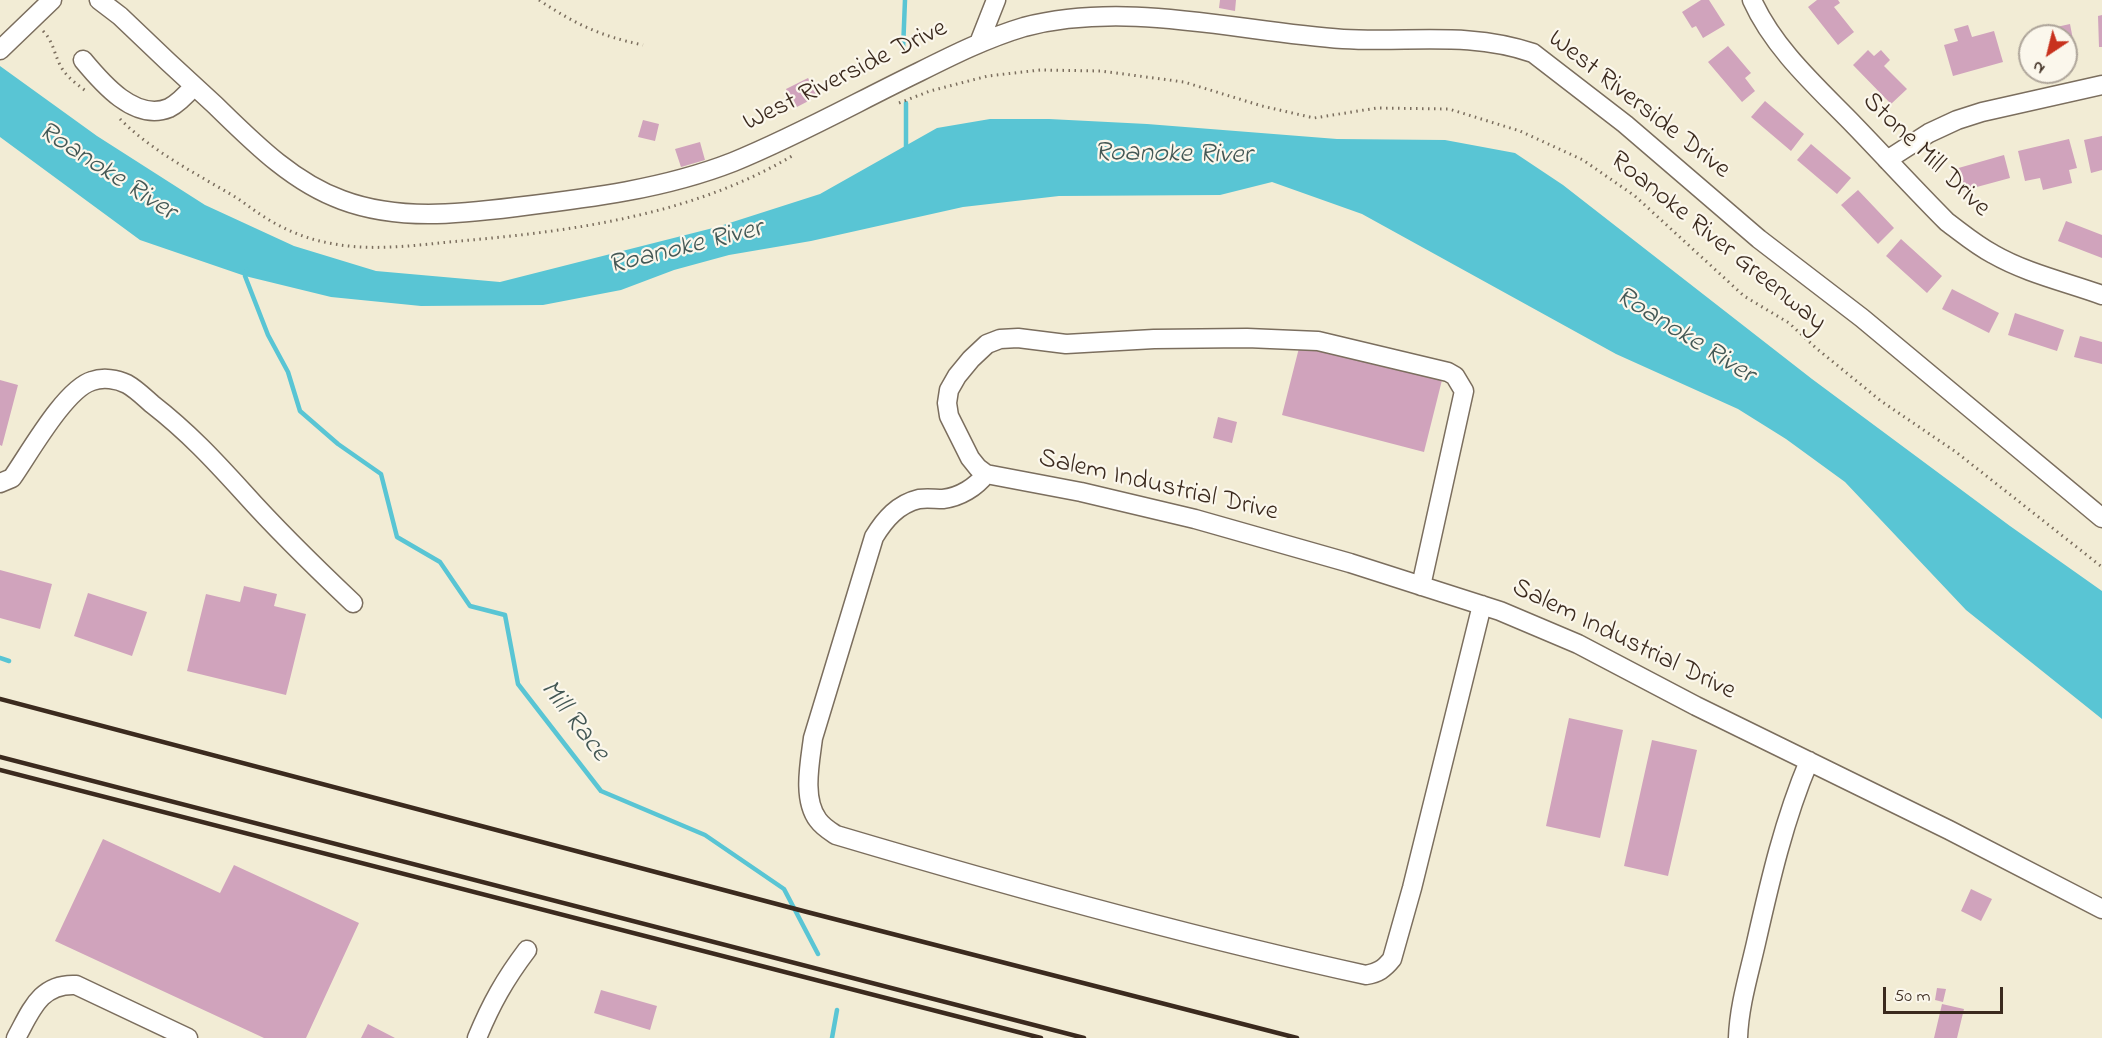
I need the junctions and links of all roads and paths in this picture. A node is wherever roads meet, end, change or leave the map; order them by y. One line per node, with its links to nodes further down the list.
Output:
1 (52, 0): 9 (street)
2 (99, 0): 12 (street, West Riverside Drive)
3 (539, 0): 8 (path)
4 (996, 0): 7 (street)
5 (1752, 0): 17 (street, Stone Mill Drive)
6 (47, 35): 13 (path)
7 (979, 43): 12 (street, West Riverside Drive); 21 (street, West Riverside Drive)
8 (643, 45)
9 (0, 50)
10 (83, 60): 12 (street)
11 (2102, 85): 17 (street)
12 (194, 86)
13 (92, 96)
14 (894, 105): 22 (path, Roanoke River Greenway)
15 (117, 117): 16 (path)
16 (798, 153)
17 (1887, 160): 18 (street, Stone Mill Drive)
18 (2102, 295)
19 (986, 474): 23 (street, Salem Industrial Drive); 23 (street); 25 (street)
20 (0, 483): 24 (street)
21 (2102, 518)
22 (2102, 567)
23 (1421, 585): 25 (street, Salem Industrial Drive)
24 (353, 603)
25 (1482, 605): 26 (street, Salem Industrial Drive)
26 (1809, 761): 27 (street, Salem Industrial Drive); 32 (street)
27 (2102, 909)
28 (527, 950): 31 (street)
29 (16, 1038): 30 (street)
30 (188, 1038)
31 (477, 1038)
32 (1738, 1038)

